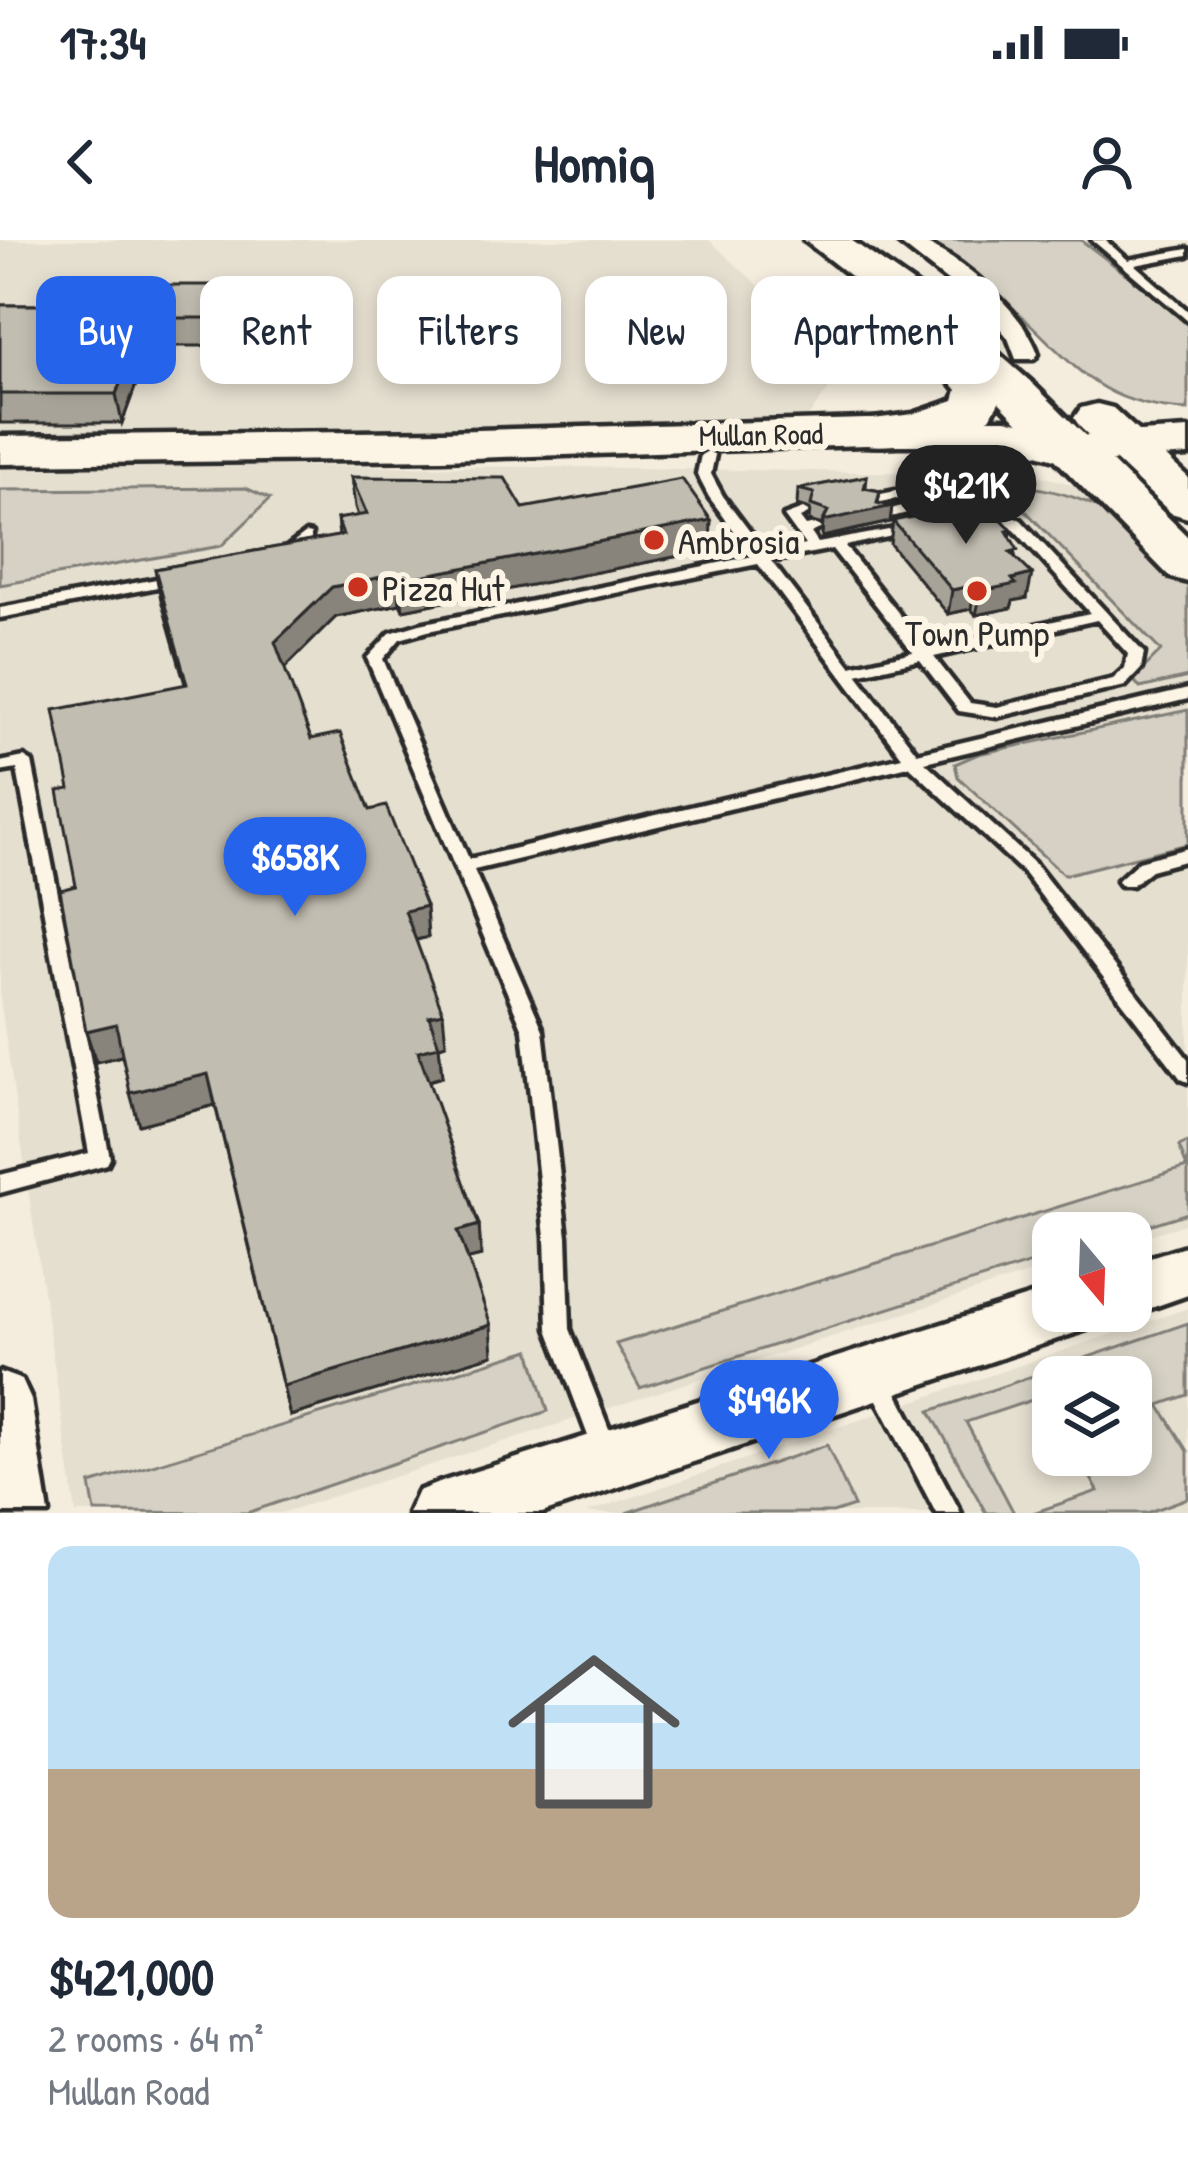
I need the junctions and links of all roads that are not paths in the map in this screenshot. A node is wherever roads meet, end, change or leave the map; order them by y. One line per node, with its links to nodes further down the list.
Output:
1 (906, 240): 8 (street)
2 (1098, 240): 6 (lane)
3 (1169, 240): 5 (lane)
4 (851, 247): 8 (highway); 9 (highway); 14 (highway)
5 (1188, 252): 6 (lane)
6 (1127, 263): 7 (lane)
7 (1188, 316)
8 (1024, 354): 12 (highway)
9 (866, 432): 11 (main road, Mullan Road); 14 (main road, Mullan Road)
10 (1188, 442): 12 (main road, Mullan Road)
11 (443, 445): 13 (main road, Mullan Road); 15 (main road, Mullan Road)
12 (1129, 447): 14 (main road, Mullan Road); 18 (highway)
13 (0, 450)
14 (1076, 450): 15 (main road, Mullan Road); 27 (highway)
15 (708, 455): 25 (lane)
16 (872, 500): 17 (lane)
17 (926, 502): 20 (lane); 21 (lane)
18 (1188, 503)
19 (803, 513): 24 (lane)
20 (884, 515)
21 (956, 519): 23 (lane); 30 (lane)
22 (306, 537): 26 (lane)
23 (835, 543): 24 (lane); 31 (lane)
24 (814, 547): 25 (lane)
25 (762, 558): 32 (lane); 39 (lane)
26 (258, 564)
27 (1188, 566)
28 (190, 577): 29 (lane)
29 (0, 613)
30 (1100, 615): 31 (lane); 33 (lane)
31 (922, 655): 32 (lane); 33 (lane)
32 (846, 672): 36 (lane)
33 (1056, 690): 35 (lane)
34 (1188, 694): 35 (lane)
35 (1081, 720): 36 (lane)
36 (913, 760): 39 (lane); 41 (lane)
37 (0, 767): 42 (lane)
38 (1188, 854): 40 (lane)
39 (462, 867): 48 (lane)
40 (1126, 880)
41 (1188, 1074)
42 (0, 1184)
43 (1188, 1270): 44 (street)
44 (1152, 1282)
45 (1032, 1322): 46 (street)
46 (876, 1375): 48 (street); 51 (lane)
47 (0, 1400): 49 (street)
48 (610, 1462): 50 (street)
49 (16, 1513)
50 (440, 1513)
51 (949, 1513)

